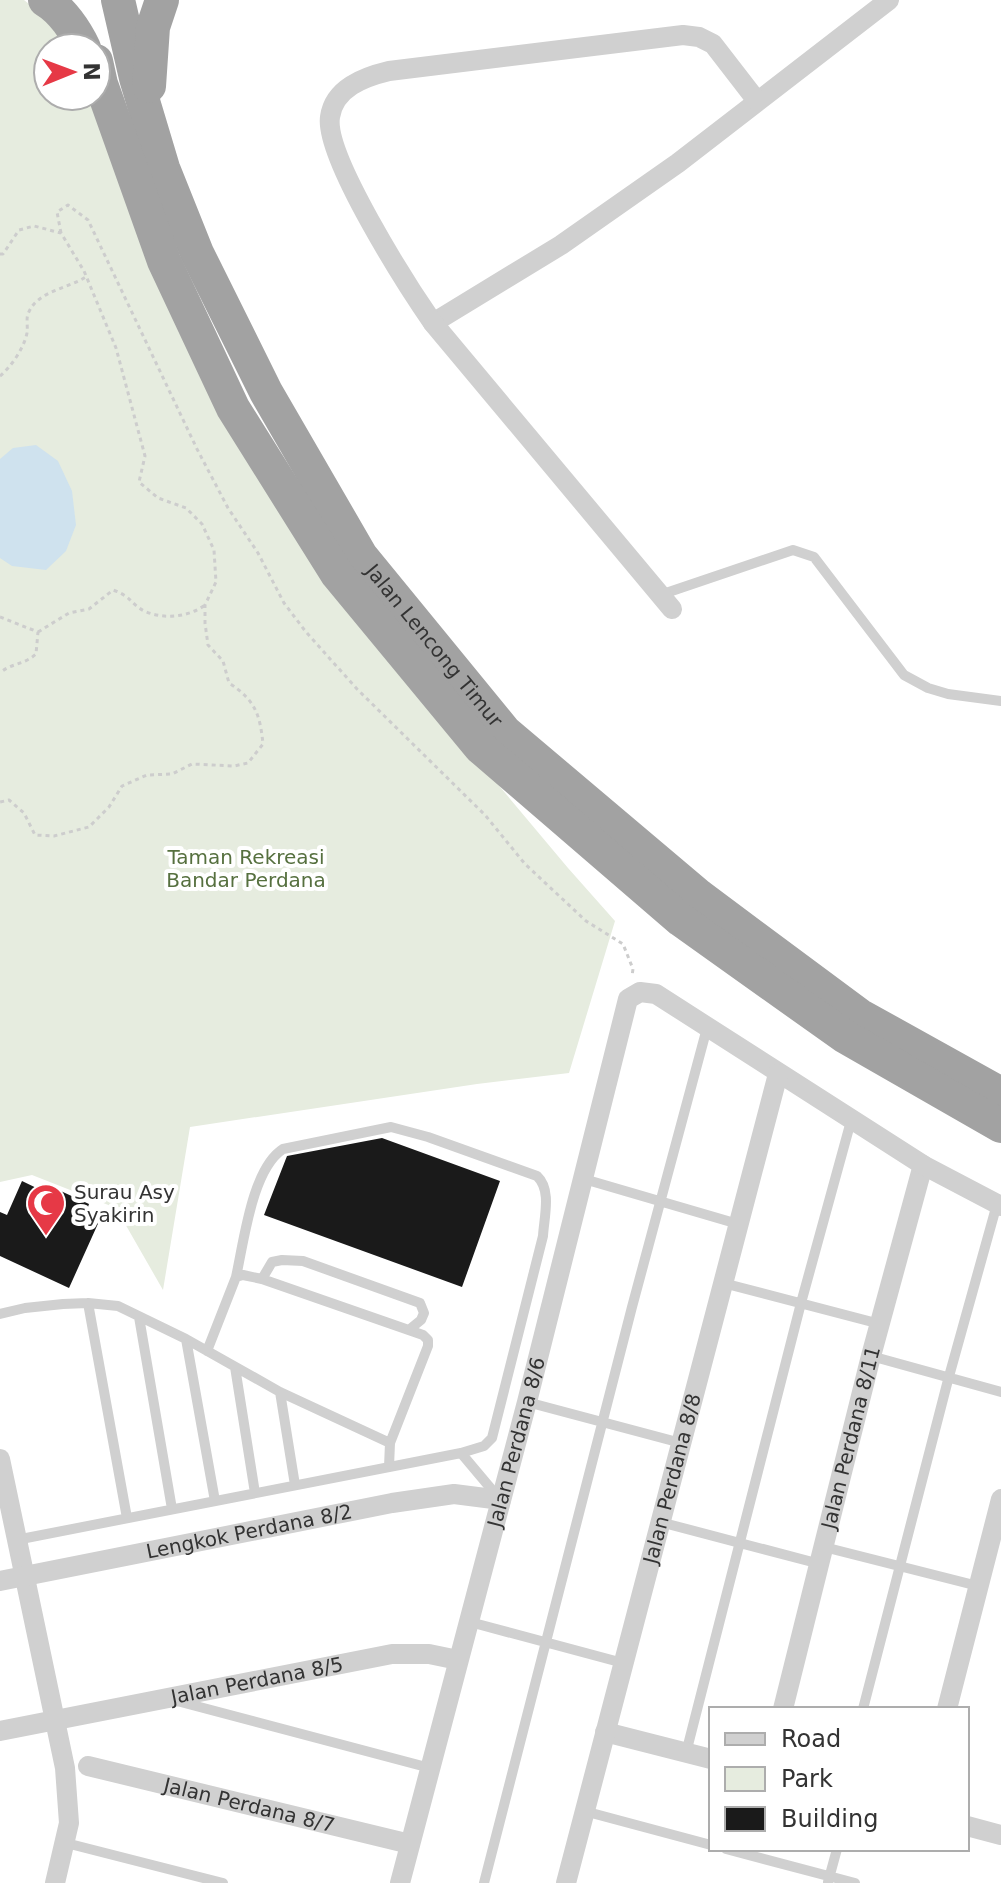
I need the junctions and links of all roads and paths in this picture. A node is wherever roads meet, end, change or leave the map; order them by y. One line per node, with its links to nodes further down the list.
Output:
1 (45, 0): 6 (highway)
2 (82, 0): 7 (highway)
3 (118, 0): 10 (highway, Jalan Lencong Timur)
4 (162, 0): 10 (highway)
5 (889, 0): 8 (street)
6 (76, 32)
7 (89, 32)
8 (757, 101): 14 (street); 14 (street)
9 (112, 112): 28 (highway, Jalan Lencong Timur)
10 (163, 168): 26 (highway, Jalan Lencong Timur)
11 (61, 233): 12 (path); 13 (path); 23 (path)
12 (0, 254)
13 (87, 276): 15 (path); 17 (path)
14 (433, 323): 16 (street)
15 (0, 376)
16 (666, 602): 21 (lane)
17 (205, 605): 19 (path); 22 (path)
18 (0, 617): 19 (path)
19 (38, 632): 20 (path)
20 (0, 673)
21 (1001, 701)
22 (0, 802)
23 (628, 999): 24 (street); 30 (street, Jalan Perdana 8/6)
24 (707, 1028): 25 (street); 31 (lane)
25 (778, 1074): 27 (street); 33 (street, Jalan Perdana 8/8)
26 (1001, 1094)
27 (851, 1121): 29 (street); 38 (lane)
28 (1001, 1126)
29 (923, 1165): 32 (street); 41 (street, Jalan Perdana 8/11)
30 (584, 1179): 31 (lane); 50 (street, Jalan Perdana 8/6)
31 (660, 1199): 33 (lane); 51 (lane)
32 (999, 1205): 47 (lane)
33 (738, 1224): 36 (street, Jalan Perdana 8/8)
34 (236, 1277): 35 (lane); 44 (lane); 54 (lane)
35 (262, 1279): 42 (lane); 42 (lane)
36 (723, 1283): 38 (lane); 53 (street, Jalan Perdana 8/8)
37 (88, 1303): 39 (lane); 40 (lane); 63 (lane)
38 (801, 1303): 41 (lane); 66 (lane)
39 (0, 1314)
40 (139, 1317): 43 (lane); 61 (lane)
41 (880, 1324): 45 (street, Jalan Perdana 8/11)
42 (410, 1329): 52 (lane)
43 (186, 1339): 44 (lane); 60 (lane)
44 (207, 1351): 46 (lane)
45 (871, 1356): 47 (lane); 67 (street, Jalan Perdana 8/11)
46 (235, 1367): 48 (lane); 58 (lane)
47 (948, 1380): 49 (lane); 68 (lane)
48 (280, 1392): 52 (lane); 57 (lane)
49 (1001, 1392)
50 (527, 1402): 51 (lane); 59 (street, Jalan Perdana 8/6)
51 (602, 1423): 53 (lane); 73 (lane)
52 (390, 1443): 56 (lane)
53 (681, 1443): 64 (street, Jalan Perdana 8/8)
54 (461, 1453): 56 (lane); 59 (lane)
55 (0, 1459): 65 (street)
56 (389, 1467): 57 (lane)
57 (295, 1485): 58 (lane)
58 (255, 1493): 60 (lane)
59 (501, 1500): 69 (street, Lengkok Perdana 8/2); 72 (street, Jalan Perdana 8/6)
60 (215, 1501): 61 (lane)
61 (172, 1509): 63 (lane)
62 (999, 1512): 71 (street)
63 (127, 1518): 65 (lane)
64 (660, 1522): 66 (lane); 75 (street, Jalan Perdana 8/8)
65 (16, 1540): 69 (street)
66 (740, 1545): 67 (lane); 83 (lane)
67 (822, 1556): 68 (lane); 77 (street, Jalan Perdana 8/11)
68 (900, 1567): 71 (lane); 78 (lane)
69 (23, 1576): 70 (street, Lengkok Perdana 8/2); 80 (street)
70 (0, 1581)
71 (978, 1586): 79 (street)
72 (470, 1622): 73 (lane); 74 (street, Jalan Perdana 8/6)
73 (545, 1642): 75 (lane); 100 (lane)
74 (458, 1660): 76 (street, Jalan Perdana 8/5); 86 (street, Jalan Perdana 8/6)
75 (623, 1663): 82 (street, Jalan Perdana 8/8)
76 (171, 1699): 80 (street, Jalan Perdana 8/5); 86 (lane)
77 (784, 1707)
78 (864, 1707)
79 (948, 1707)
80 (55, 1720): 81 (street, Jalan Perdana 8/5); 90 (street)
81 (0, 1731)
82 (605, 1732): 83 (street); 87 (street, Jalan Perdana 8/8)
83 (686, 1753): 84 (street)
84 (709, 1759)
85 (88, 1766): 91 (street, Jalan Perdana 8/7)
86 (430, 1768): 91 (street, Jalan Perdana 8/6)
87 (584, 1811): 92 (lane); 96 (street, Jalan Perdana 8/8)
88 (969, 1826): 89 (street)
89 (1000, 1831)
90 (66, 1843): 97 (street); 98 (lane)
91 (410, 1844): 99 (street, Jalan Perdana 8/6)
92 (709, 1844)
93 (733, 1851): 95 (lane)
94 (836, 1851): 95 (lane)
95 (828, 1880): 101 (lane)
96 (570, 1882)
97 (55, 1883)
98 (223, 1883)
99 (400, 1883)
100 (484, 1883)
101 (855, 1883)

